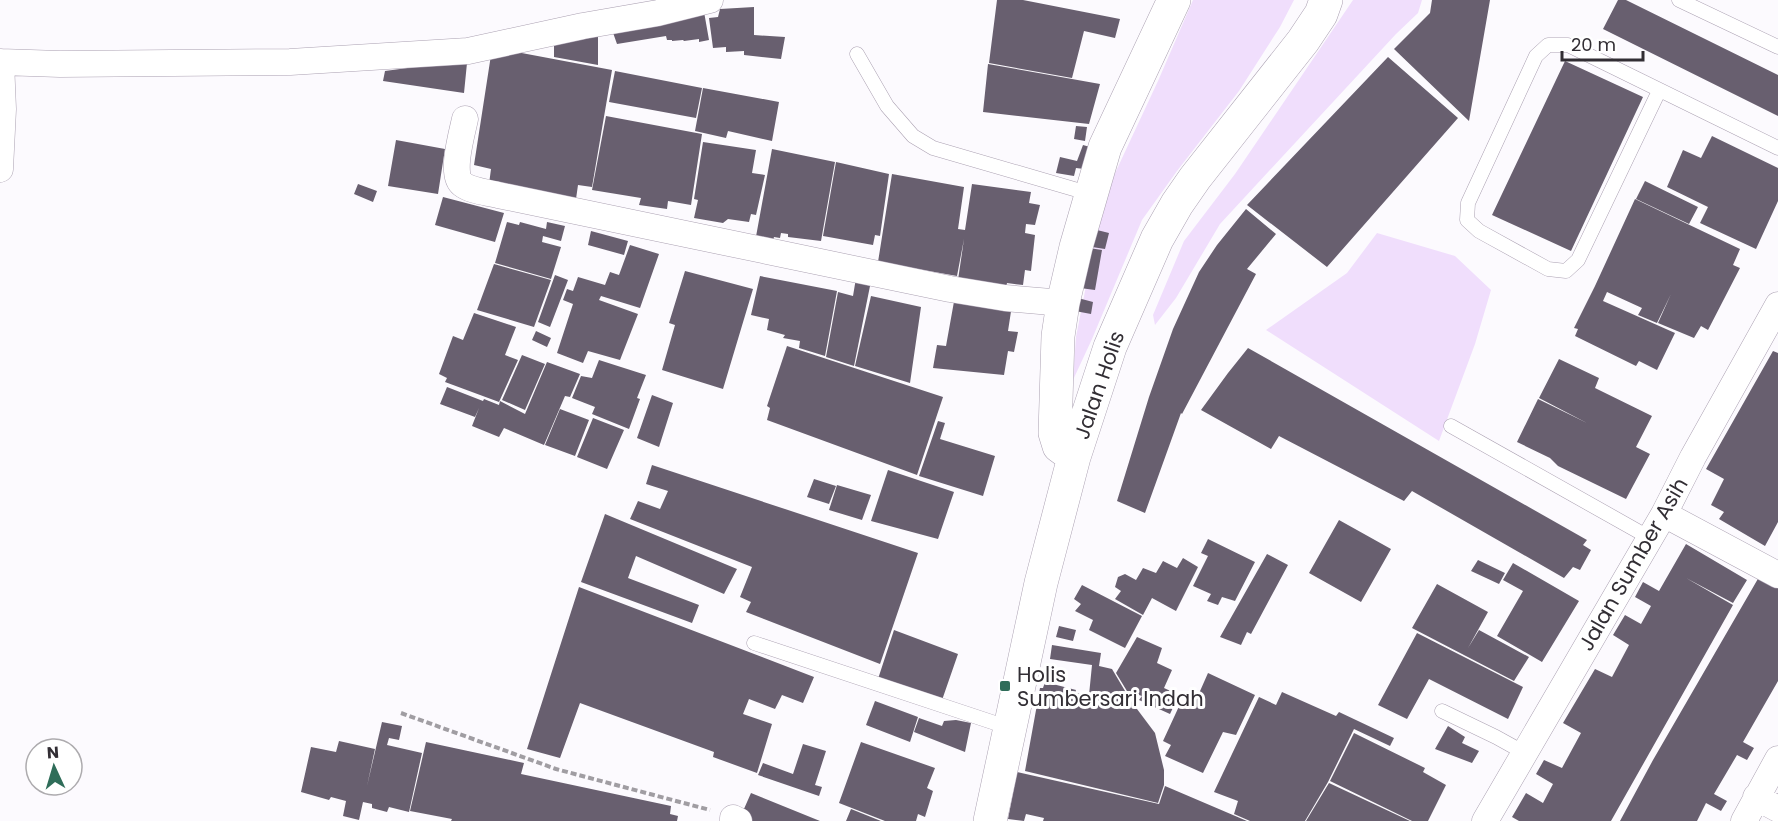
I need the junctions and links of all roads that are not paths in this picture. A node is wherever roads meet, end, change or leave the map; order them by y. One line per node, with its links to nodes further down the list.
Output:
1 (710, 0): 7 (street)
2 (1174, 0): 12 (street)
3 (1326, 0): 16 (street, Jalan Holis)
4 (1679, 0): 5 (lane)
5 (1778, 47)
6 (857, 54): 12 (lane)
7 (0, 62): 11 (street)
8 (1659, 90): 8 (lane); 10 (lane)
9 (465, 119): 13 (street)
10 (1778, 148)
11 (0, 169)
12 (1091, 194): 13 (street)
13 (1063, 303): 16 (street)
14 (1778, 305): 17 (street, Jalan Sumber Asih)
15 (1450, 426): 18 (lane)
16 (1074, 457): 22 (street, Jalan Holis)
17 (1664, 514): 18 (street, Jalan Sumber Asih); 19 (street)
18 (1650, 538): 23 (street, Jalan Sumber Asih)
19 (1778, 575)
20 (754, 643): 22 (lane)
21 (1442, 711): 23 (lane)
22 (1010, 728): 26 (street, Jalan Holis)
23 (1523, 752): 27 (street, Jalan Sumber Asih)
24 (1778, 759): 25 (street)
25 (1767, 803): 28 (street)
26 (990, 821)
27 (1485, 821)
28 (1744, 821)

